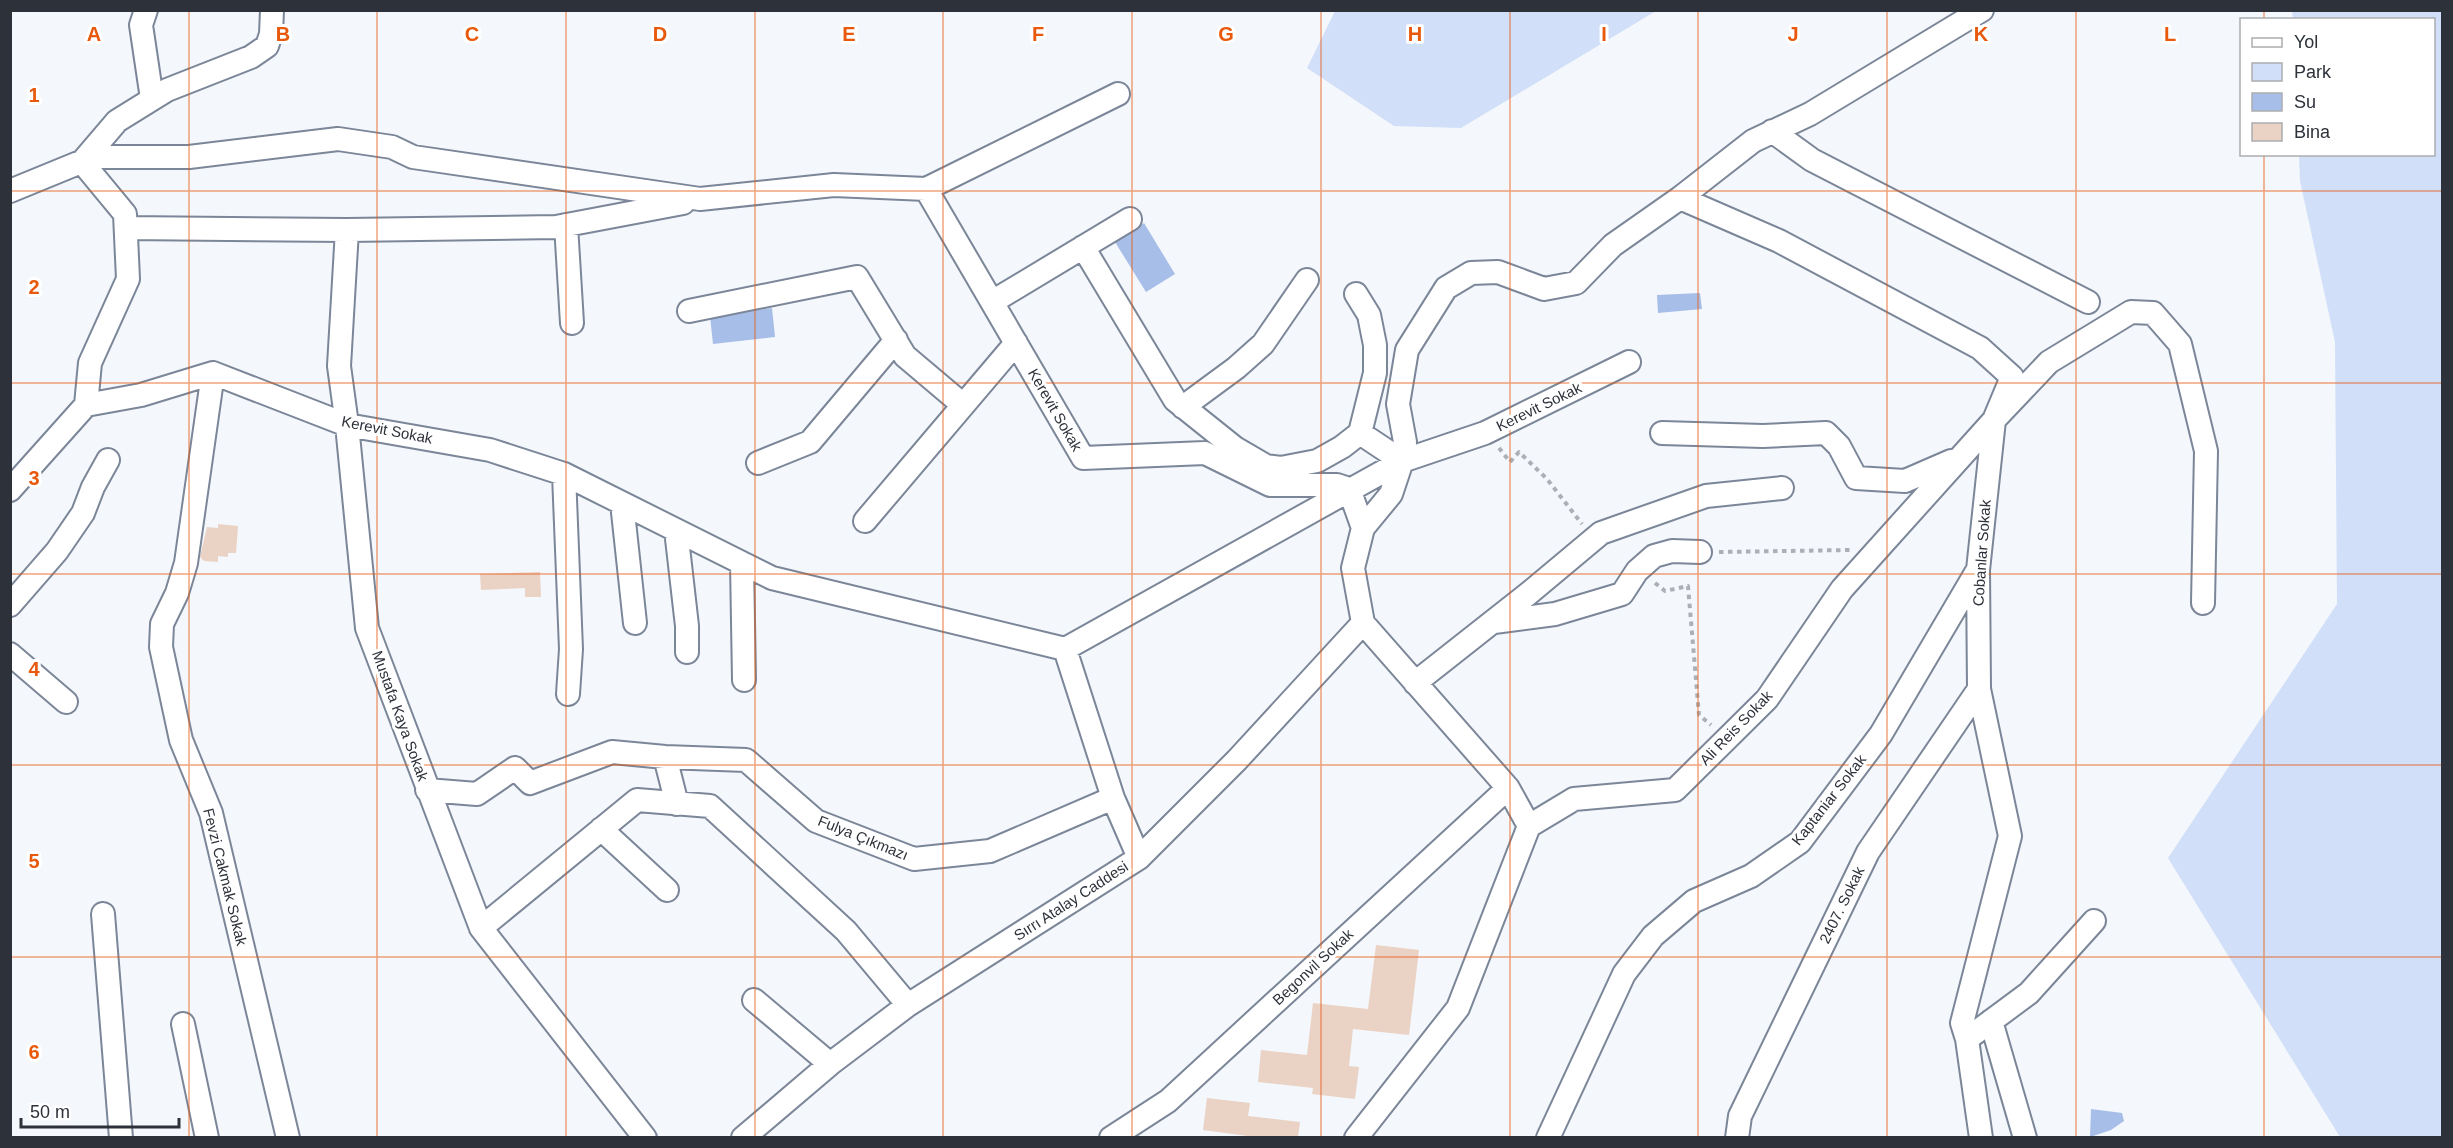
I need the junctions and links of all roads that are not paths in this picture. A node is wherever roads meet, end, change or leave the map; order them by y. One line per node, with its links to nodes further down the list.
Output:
1 (146, 10): 5 (street)
2 (272, 10): 5 (street)
3 (1982, 10): 6 (street)
4 (1118, 94): 8 (street)
5 (152, 99): 7 (street)
6 (1772, 131): 10 (street); 20 (street)
7 (82, 162): 9 (street); 11 (street); 14 (street)
8 (926, 189): 11 (street); 19 (street, Kerevit Sokak)
9 (10, 191)
10 (1680, 198): 30 (street, Cobanlar Sokak); 36 (street)
11 (700, 199): 13 (street)
12 (1130, 219): 16 (street)
13 (567, 225): 15 (street); 22 (street)
14 (126, 228): 15 (street); 27 (street)
15 (347, 230): 31 (street, Mustafa Kaya Sokak)
16 (1083, 247): 19 (street); 29 (street)
17 (1307, 280): 29 (street)
18 (1356, 294): 32 (street)
19 (992, 302): 24 (street, Kerevit Sokak)
20 (2088, 302)
21 (689, 310): 23 (street)
22 (572, 323)
23 (896, 340): 28 (street); 37 (street)
24 (1016, 343): 28 (street); 40 (street, Kerevit Sokak)
25 (1629, 362): 36 (street, Kerevit Sokak)
26 (213, 373): 27 (street); 31 (street, Kerevit Sokak); 82 (street, Fevzi Cakmak Sokak)
27 (86, 405): 41 (street)
28 (963, 405): 43 (street)
29 (1183, 407): 32 (street)
30 (1994, 420): 34 (street, Ali Reis Sokak); 48 (street, Cobanlar Sokak); 49 (street, Ali Reis Sokak)
31 (347, 425): 38 (street, Kerevit Sokak); 64 (street, Mustafa Kaya Sokak)
32 (1360, 433): 36 (street)
33 (1662, 433): 34 (street)
34 (1961, 456): 67 (street, Ali Reis Sokak)
35 (108, 460): 50 (street)
36 (1402, 461): 40 (street, Kerevit Sokak); 44 (street)
37 (758, 463)
38 (564, 474): 42 (street, Kerevit Sokak); 60 (street)
39 (1782, 488): 51 (street)
40 (1349, 489): 44 (street); 54 (street, Kerevit Sokak)
41 (10, 490)
42 (622, 503): 45 (street, Kerevit Sokak); 52 (street)
43 (865, 521)
44 (1363, 528): 53 (street)
45 (676, 530): 47 (street, Kerevit Sokak); 55 (street)
46 (1700, 552): 51 (street)
47 (742, 563): 54 (street, Kerevit Sokak); 57 (street)
48 (1978, 570): 59 (street, Cobanlar Sokak); 87 (street, Kaptaniar Sokak)
49 (2203, 603)
50 (10, 605)
51 (1492, 622): 58 (street)
52 (635, 623)
53 (1363, 623): 58 (street); 69 (street, Sırrı Atalay Caddesi)
54 (1065, 649): 65 (street)
55 (687, 652)
56 (10, 654): 61 (street)
57 (744, 680)
58 (1415, 683): 63 (street)
59 (1979, 689): 78 (street, Cobanlar Sokak); 88 (street, 2407. Sokak)
60 (568, 694)
61 (66, 702)
62 (665, 757): 64 (street, Fulya Çıkmazı); 65 (street, Fulya Çıkmazı); 66 (street)
63 (1508, 788): 67 (street); 85 (street, Begonvil Sokak)
64 (427, 790): 73 (street, Mustafa Kaya Sokak)
65 (1113, 798): 69 (street)
66 (677, 804): 68 (street); 75 (street)
67 (1528, 826): 86 (street)
68 (601, 829): 70 (street); 73 (street)
69 (1139, 858): 75 (street, Sırrı Atalay Caddesi)
70 (667, 890)
71 (103, 914): 80 (street)
72 (2094, 921): 76 (street)
73 (481, 928): 83 (street, Mustafa Kaya Sokak)
74 (754, 1000): 79 (street)
75 (908, 1005): 79 (street, Sırrı Atalay Caddesi)
76 (1991, 1021): 78 (street); 90 (street)
77 (183, 1024): 81 (street)
78 (1967, 1039): 89 (street, Cobanlar Sokak)
79 (830, 1064): 84 (street, Sırrı Atalay Caddesi)
80 (121, 1137)
81 (207, 1137)
82 (288, 1137)
83 (645, 1137)
84 (743, 1137)
85 (1111, 1137)
86 (1356, 1137)
87 (1548, 1137)
88 (1737, 1137)
89 (1981, 1137)
90 (2025, 1137)

